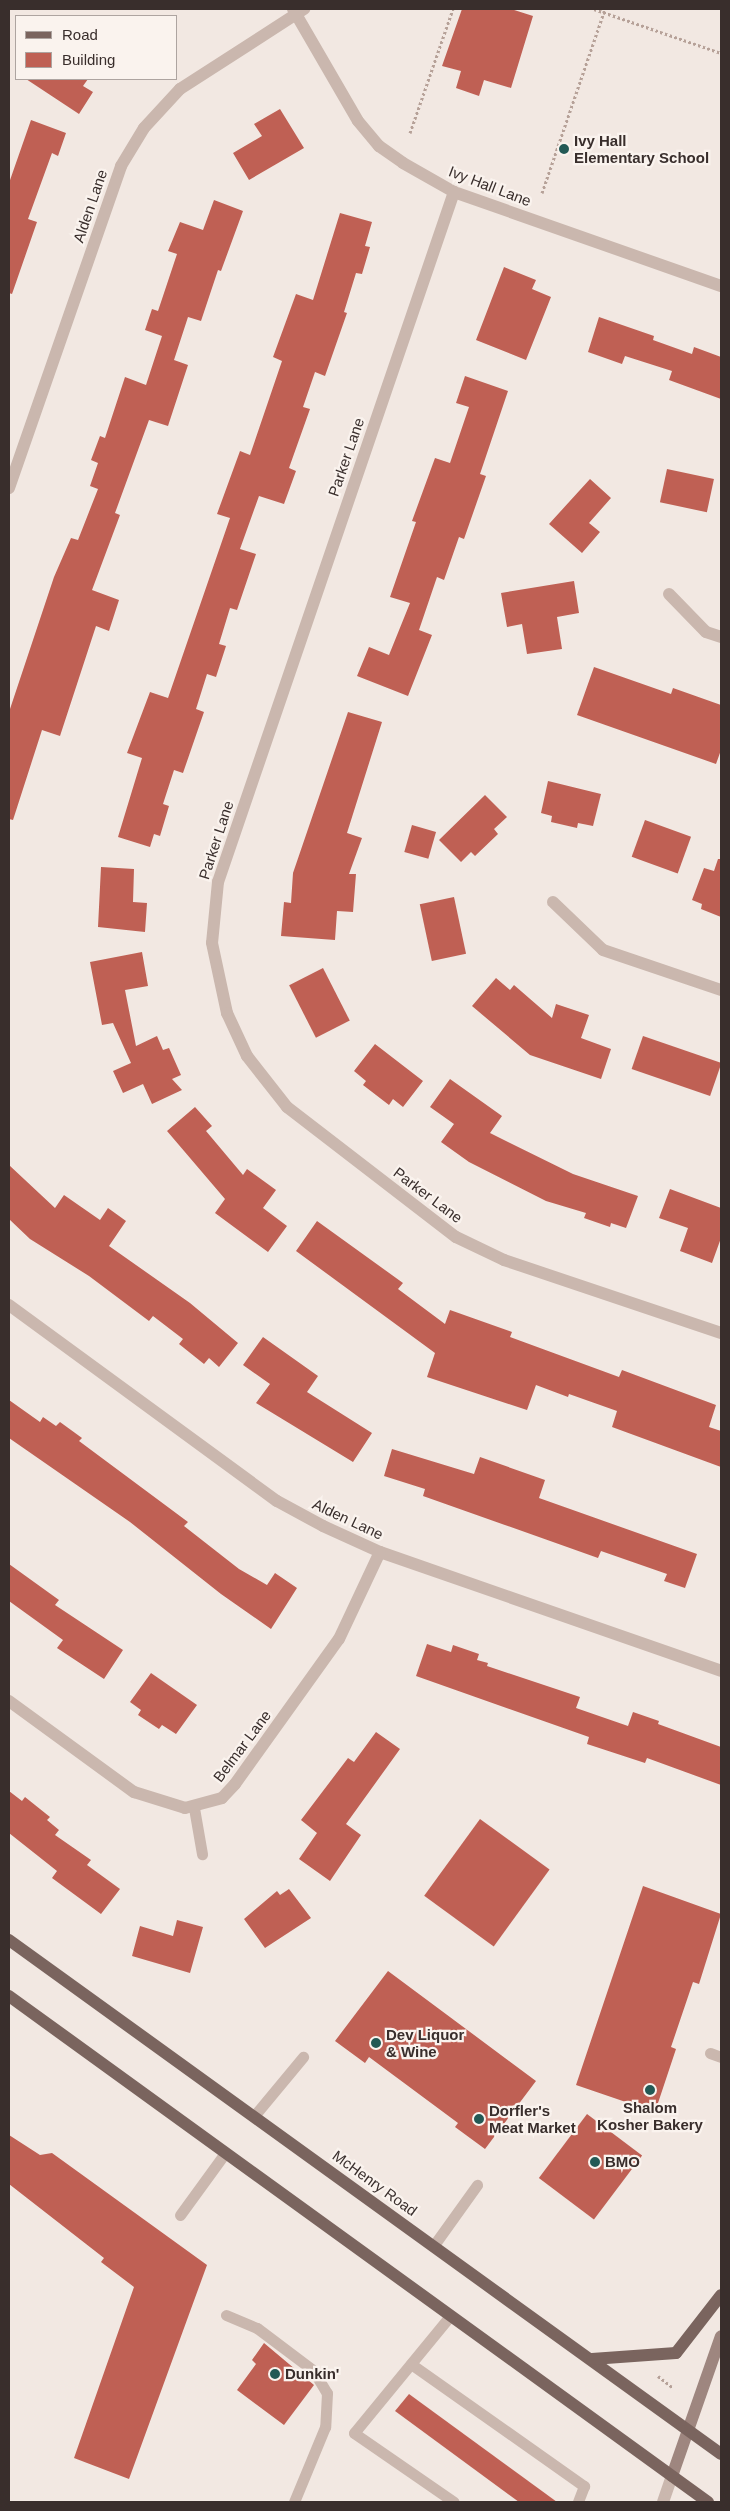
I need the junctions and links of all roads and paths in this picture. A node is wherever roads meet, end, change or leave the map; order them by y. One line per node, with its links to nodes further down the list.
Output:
1 (453, 9): 6 (path)
2 (594, 9): 3 (path)
3 (604, 10): 5 (path); 8 (path)
4 (298, 11): 7 (street, Ivy Hall Lane); 10 (street, Alden Lane)
5 (721, 53)
6 (410, 133)
7 (454, 192): 9 (street, Ivy Hall Lane); 16 (street, Parker Lane)
8 (542, 193)
9 (721, 286)
10 (9, 488)
11 (669, 594): 12 (street)
12 (721, 637)
13 (553, 902): 14 (street)
14 (721, 990)
15 (9, 1305): 17 (street, Alden Lane)
16 (721, 1333)
17 (380, 1552): 18 (street, Alden Lane); 20 (street, Belmar Lane)
18 (720, 1668)
19 (9, 1701): 20 (street, Belmar Lane)
20 (194, 1808): 21 (lane)
21 (202, 1854)
22 (9, 1940): 27 (main road, McHenry Road)
23 (9, 1996): 28 (main road)
24 (710, 2053): 26 (lane)
25 (302, 2057): 27 (lane)
26 (721, 2057)
27 (254, 2116): 31 (main road, McHenry Road)
28 (225, 2153): 30 (lane); 34 (main road)
29 (477, 2185): 31 (lane)
30 (180, 2215)
31 (434, 2245): 36 (main road, McHenry Road)
32 (721, 2295): 36 (main road)
33 (226, 2315): 43 (lane)
34 (450, 2316): 37 (lane); 42 (main road)
35 (721, 2336): 40 (main road)
36 (592, 2359): 40 (main road, McHenry Road)
37 (411, 2364): 44 (lane); 45 (lane)
38 (658, 2376): 39 (path)
39 (672, 2388)
40 (690, 2429): 41 (main road, McHenry Road); 42 (main road)
41 (721, 2454)
42 (672, 2476): 46 (street); 47 (main road)
43 (294, 2502)
44 (454, 2502)
45 (578, 2502)
46 (663, 2502)
47 (708, 2502)

